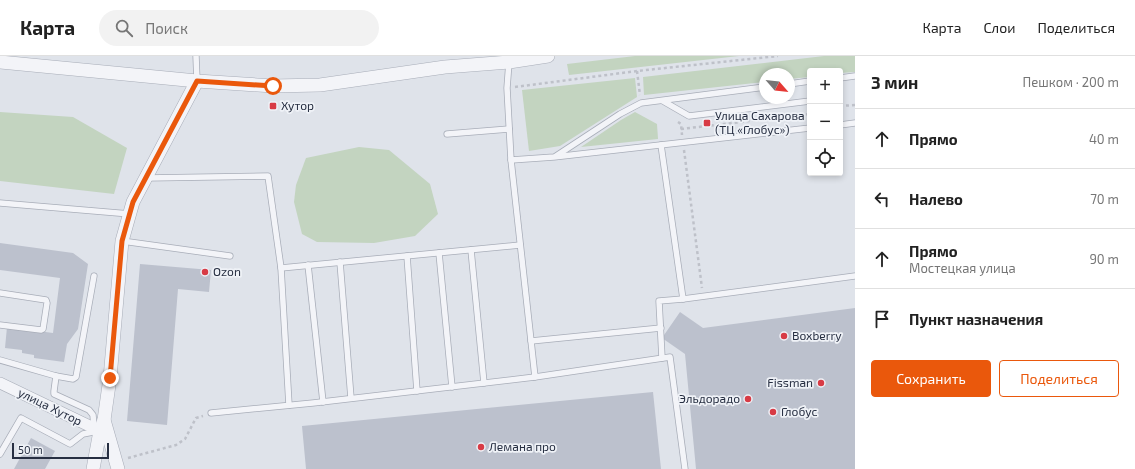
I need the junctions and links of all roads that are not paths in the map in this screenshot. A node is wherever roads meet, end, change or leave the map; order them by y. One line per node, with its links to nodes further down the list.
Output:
1 (196, 56): 9 (lane)
2 (548, 56): 5 (street)
3 (0, 62): 9 (street)
4 (446, 62): 5 (street); 9 (street)
5 (509, 62): 19 (lane)
6 (855, 76): 7 (lane)
7 (848, 77): 8 (lane); 11 (lane)
8 (843, 78)
9 (197, 81): 24 (street)
10 (807, 81): 12 (lane)
11 (843, 81)
12 (795, 83)
13 (759, 88): 14 (lane)
14 (663, 100): 15 (lane); 22 (lane)
15 (807, 101)
16 (855, 123): 17 (lane)
17 (843, 125)
18 (807, 128): 21 (lane)
19 (509, 129): 20 (lane); 23 (lane)
20 (447, 134)
21 (661, 145): 22 (lane); 39 (lane)
22 (554, 158): 23 (lane)
23 (511, 160): 28 (lane)
24 (146, 178): 26 (street); 35 (lane)
25 (0, 203): 26 (lane)
26 (132, 208): 27 (street)
27 (122, 241): 31 (lane); 55 (street)
28 (520, 246): 29 (lane); 42 (lane)
29 (471, 250): 30 (lane); 48 (lane)
30 (439, 253): 32 (lane); 49 (lane)
31 (230, 256)
32 (406, 256): 33 (lane); 50 (lane)
33 (340, 262): 34 (lane); 51 (lane)
34 (308, 265): 35 (lane); 52 (lane)
35 (281, 268): 53 (lane)
36 (94, 276): 45 (lane)
37 (855, 276): 39 (lane)
38 (0, 293): 40 (lane)
39 (683, 298): 41 (lane)
40 (0, 325)
41 (661, 328): 42 (lane); 43 (lane)
42 (531, 341): 46 (lane)
43 (662, 358): 46 (lane); 59 (lane)
44 (0, 360): 45 (lane)
45 (56, 376): 55 (lane)
46 (535, 377): 48 (lane)
47 (0, 383): 55 (street, улица Хутор)
48 (484, 383): 49 (lane)
49 (452, 386): 50 (lane)
50 (417, 391): 51 (lane)
51 (351, 398): 52 (lane)
52 (323, 402): 53 (lane)
53 (289, 405): 54 (lane)
54 (211, 413)
55 (99, 426): 56 (lane); 57 (street); 58 (street)
56 (0, 454)
57 (93, 469)
58 (118, 469)
59 (685, 469)

